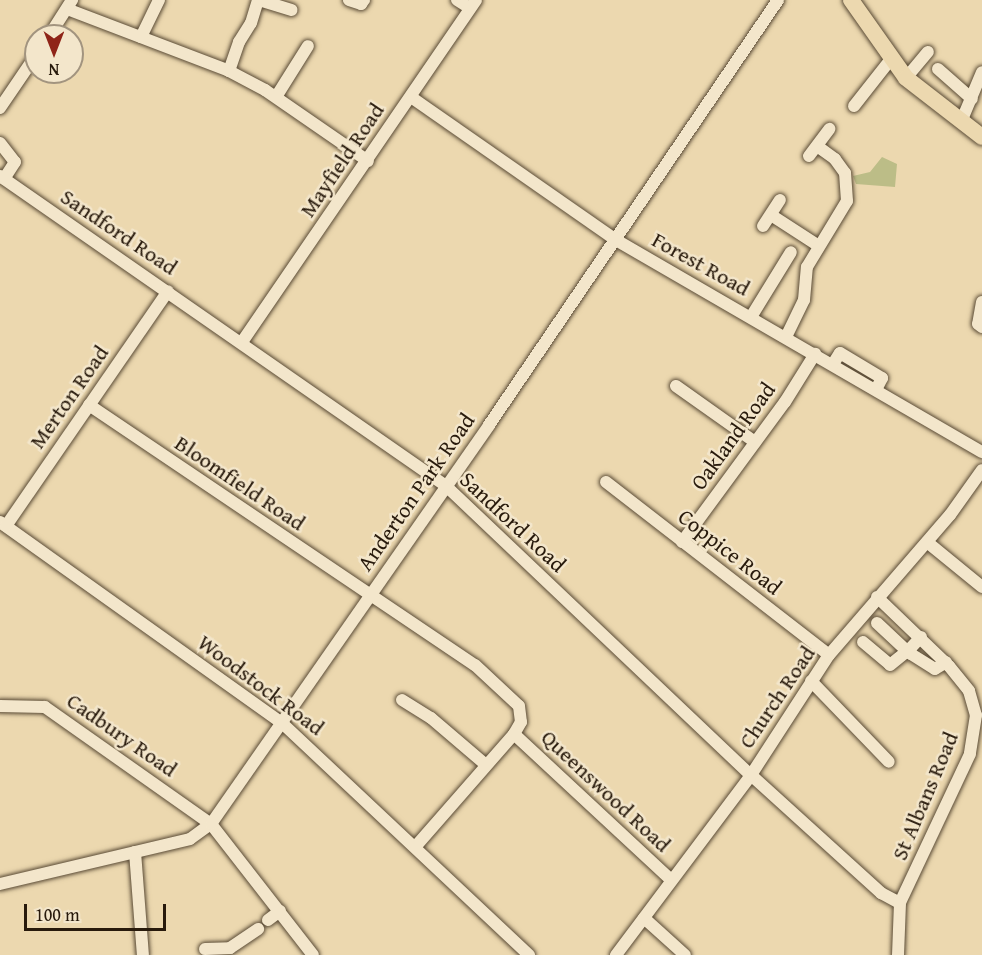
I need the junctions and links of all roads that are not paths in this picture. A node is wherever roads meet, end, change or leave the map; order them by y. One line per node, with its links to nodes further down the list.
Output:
1 (159, 0): 12 (street)
2 (258, 0): 10 (street); 17 (street)
3 (349, 0): 4 (street)
4 (364, 0)
5 (457, 0): 9 (street)
6 (778, 0): 35 (street, Anderton Park Road)
7 (851, 0): 15 (main road)
8 (70, 4): 11 (street); 12 (street)
9 (473, 4): 22 (street, Mayfield Road)
10 (292, 10)
11 (57, 24)
12 (141, 38): 17 (street)
13 (308, 46): 21 (street)
14 (927, 51): 20 (street)
15 (891, 59): 20 (main road); 24 (street)
16 (938, 69): 23 (street)
17 (229, 71): 21 (street)
18 (982, 72): 23 (street)
19 (24, 73): 25 (street)
20 (906, 78): 26 (main road)
21 (276, 97): 30 (street)
22 (411, 97): 30 (street, Mayfield Road); 35 (street, Forest Road)
23 (972, 99): 26 (street)
24 (854, 106)
25 (0, 108)
26 (961, 122): 28 (main road)
27 (829, 129): 36 (street)
28 (982, 136)
29 (0, 143): 31 (street)
30 (368, 161): 43 (street, Mayfield Road)
31 (2, 178): 38 (street, Sandford Road)
32 (780, 200): 33 (street)
33 (771, 215): 34 (street); 36 (street)
34 (763, 226)
35 (616, 240): 40 (street, Forest Road); 51 (street, Anderton Park Road)
36 (819, 246): 42 (street)
37 (790, 252): 40 (street)
38 (168, 291): 43 (street, Sandford Road); 46 (street, Merton Road)
39 (982, 302): 41 (street)
40 (751, 317): 42 (street, Forest Road)
41 (982, 327)
42 (786, 337): 44 (street, Forest Road)
43 (242, 342): 51 (street, Sandford Road)
44 (815, 354): 47 (street, Oakland Road); 48 (street, Forest Road)
45 (676, 386): 47 (street)
46 (89, 405): 52 (street, Merton Road); 56 (street, Bloomfield Road)
47 (755, 442): 53 (street, Oakland Road)
48 (982, 452)
49 (982, 470): 54 (street, Church Road)
50 (606, 482): 53 (street, Coppice Road)
51 (446, 486): 56 (street, Anderton Park Road); 71 (street, Sandford Road)
52 (3, 524): 67 (street, Woodstock Road)
53 (682, 542): 62 (street, Coppice Road)
54 (927, 542): 55 (street); 57 (street, Church Road)
55 (982, 587)
56 (369, 595): 67 (street, Anderton Park Road); 68 (street, Queenswood Road)
57 (877, 597): 59 (street, St Albans Road); 62 (street, Church Road)
58 (877, 623): 61 (street)
59 (921, 637): 61 (street); 63 (street, St Albans Road)
60 (863, 642): 61 (street)
61 (908, 650): 63 (street)
62 (829, 655): 64 (street, Church Road)
63 (946, 662): 77 (street, St Albans Road)
64 (811, 681): 69 (street); 71 (street, Church Road)
65 (402, 700): 70 (street)
66 (0, 706): 72 (street, Cadbury Road)
67 (282, 723): 72 (street, Anderton Park Road); 73 (street, Woodstock Road)
68 (514, 734): 70 (street); 75 (street, Queenswood Road)
69 (889, 762)
70 (486, 765): 73 (street)
71 (751, 775): 75 (street, Church Road); 77 (street, Sandford Road)
72 (211, 824): 74 (street, Anderton Park Road); 78 (street, Cadbury Road)
73 (416, 846): 85 (street, Woodstock Road)
74 (135, 852): 76 (street, Anderton Park Road); 83 (street)
75 (671, 880): 79 (street, Church Road)
76 (0, 884)
77 (900, 903): 88 (street)
78 (280, 911): 80 (street); 84 (street, Cadbury Road)
79 (644, 918): 86 (street, Church Road); 87 (street)
80 (268, 921)
81 (258, 929): 82 (street)
82 (205, 949)
83 (143, 955)
84 (313, 955)
85 (529, 955)
86 (616, 955)
87 (685, 955)
88 (898, 955)

